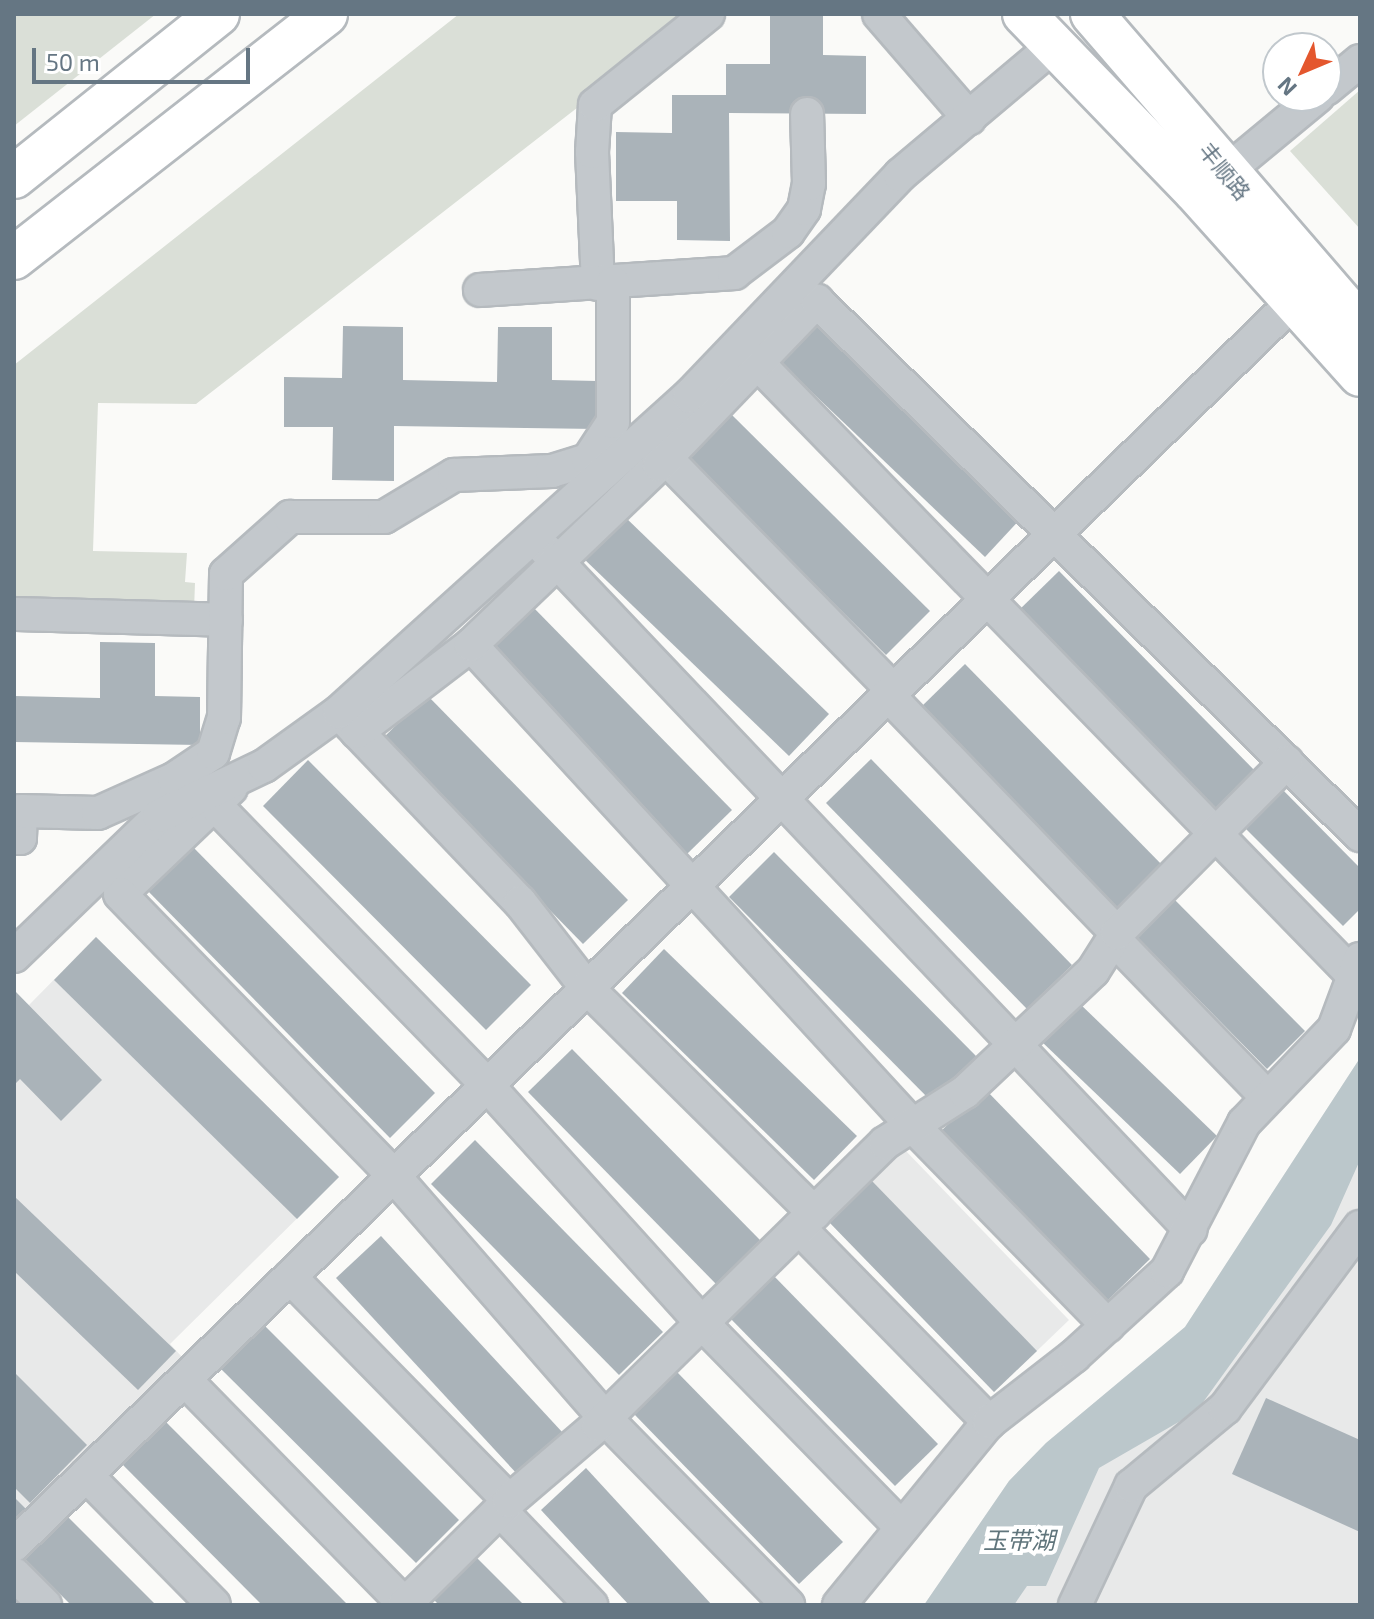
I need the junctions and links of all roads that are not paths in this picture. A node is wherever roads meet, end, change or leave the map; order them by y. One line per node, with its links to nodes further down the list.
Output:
1 (218, 14): 14 (main road)
2 (326, 14): 15 (main road)
3 (708, 14): 16 (street)
4 (879, 14): 12 (street)
5 (1024, 14): 7 (main road)
6 (1092, 14): 13 (main road, 丰顺路)
7 (1053, 46): 12 (street); 18 (main road)
8 (1360, 61): 9 (street)
9 (1342, 76)
10 (1299, 112): 13 (street)
11 (807, 114): 16 (street)
12 (969, 118): 20 (street)
13 (1226, 172): 19 (main road, 丰顺路)
14 (14, 177)
15 (14, 258)
16 (606, 283): 17 (street); 28 (street)
17 (480, 290)
18 (1294, 301): 21 (main road); 23 (street)
19 (1360, 325)
20 (749, 354): 22 (street); 23 (street); 26 (street)
21 (1360, 375)
22 (655, 448): 24 (street); 25 (street); 30 (street)
23 (1055, 534): 26 (street); 32 (street)
24 (535, 538): 25 (street); 31 (street)
25 (557, 563): 29 (street); 34 (street)
26 (987, 600): 30 (street); 36 (street)
27 (14, 614): 28 (street)
28 (226, 620): 38 (street)
29 (471, 645): 31 (street); 40 (street)
30 (891, 693): 34 (street); 41 (street)
31 (348, 722): 33 (street); 44 (street)
32 (1287, 762): 36 (street); 37 (street)
33 (243, 776): 35 (street); 39 (street)
34 (784, 797): 40 (street); 45 (street)
35 (214, 804): 39 (street); 46 (street)
36 (1217, 833): 41 (street); 43 (street)
37 (1360, 835)
38 (14, 838)
39 (110, 883): 42 (street); 49 (street)
40 (693, 885): 44 (street); 48 (street)
41 (1116, 936): 45 (street); 47 (street)
42 (14, 956)
43 (1357, 967): 47 (street)
44 (587, 988): 46 (street); 50 (street)
45 (1012, 1047): 48 (street); 52 (street)
46 (487, 1085): 49 (street); 54 (street)
47 (1266, 1096): 52 (street)
48 (913, 1126): 50 (street); 55 (street)
49 (394, 1176): 53 (street); 57 (street)
50 (806, 1221): 54 (street); 58 (street)
51 (1360, 1227): 70 (street)
52 (1191, 1230): 55 (street)
53 (290, 1277): 56 (street); 60 (street)
54 (702, 1323): 57 (street); 61 (street)
55 (1108, 1326): 58 (street)
56 (185, 1380): 59 (street); 66 (street)
57 (605, 1418): 60 (street); 68 (street)
58 (989, 1422): 61 (street)
59 (86, 1475): 62 (street); 65 (street)
60 (505, 1506): 66 (street); 67 (street)
61 (902, 1528): 69 (street)
62 (14, 1545)
63 (14, 1574): 64 (street)
64 (45, 1605)
65 (214, 1605)
66 (404, 1605)
67 (591, 1605)
68 (788, 1605)
69 (839, 1605)
70 (1075, 1605)

